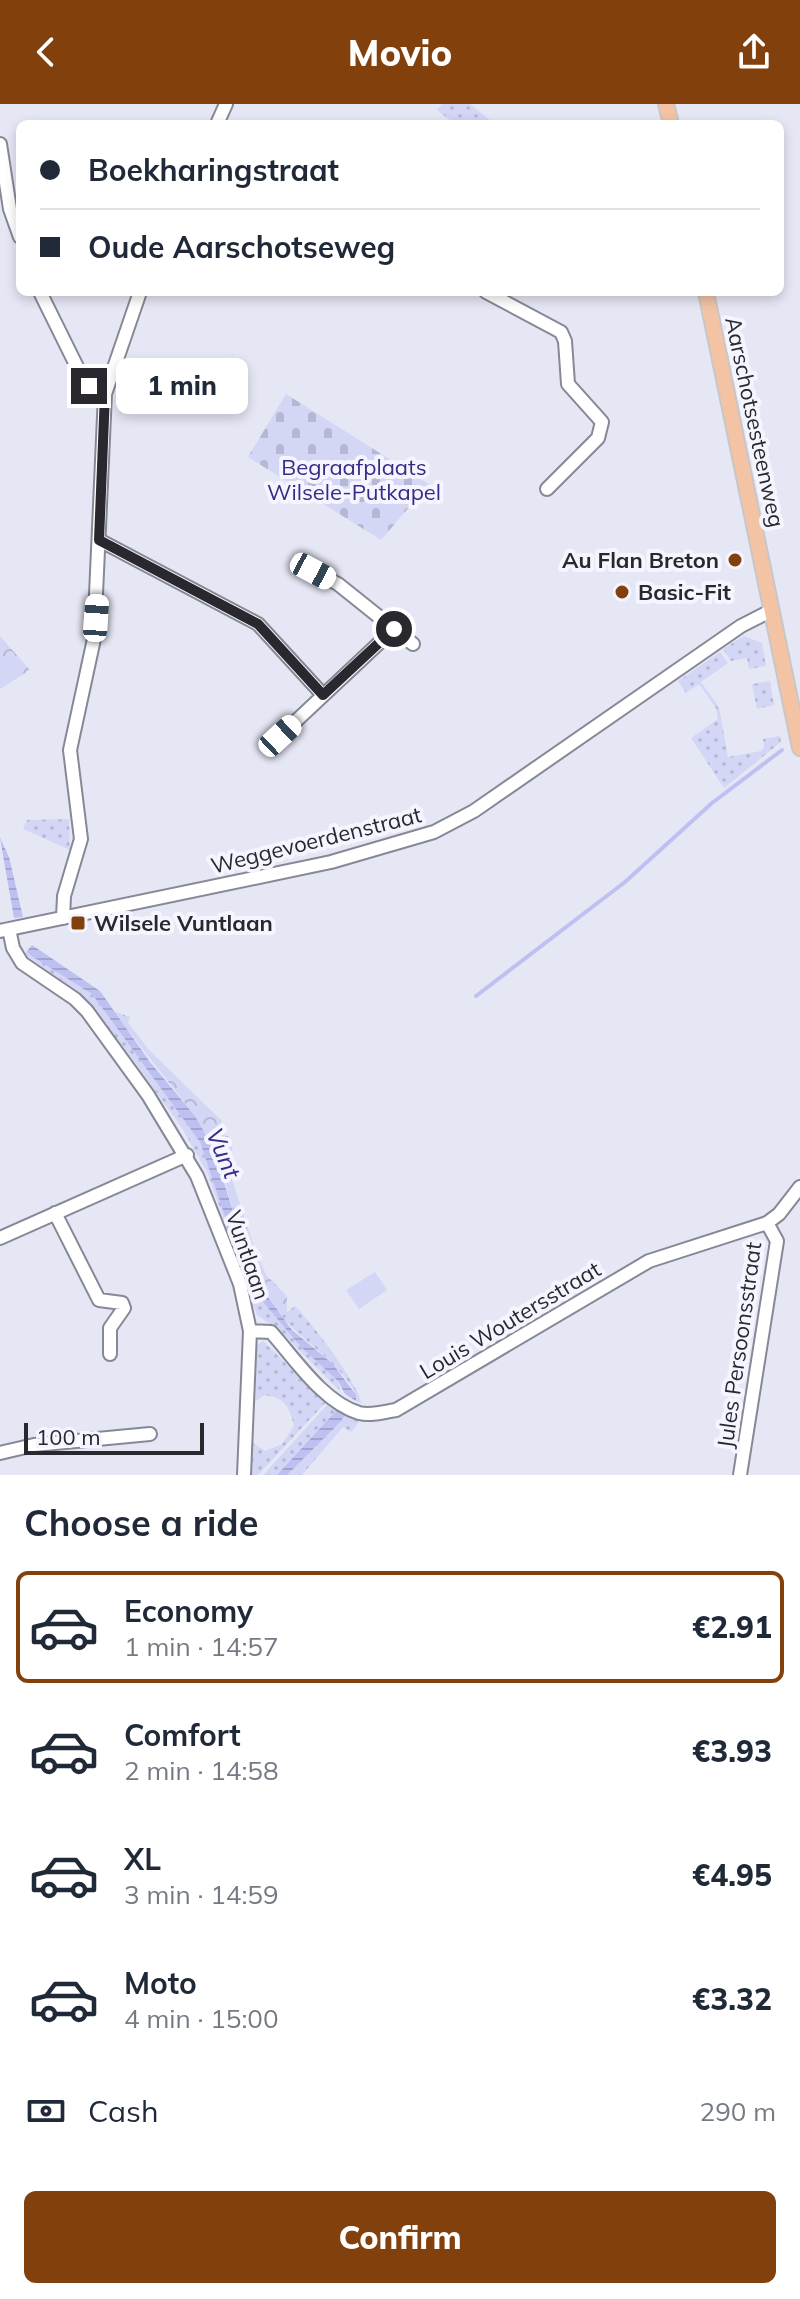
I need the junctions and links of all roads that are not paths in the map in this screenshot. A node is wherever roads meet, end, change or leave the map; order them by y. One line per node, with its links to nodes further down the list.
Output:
1 (0, 144): 2 (street)
2 (16, 226)
3 (42, 296): 7 (street)
4 (139, 296): 7 (street)
5 (494, 296): 8 (street)
6 (707, 296): 11 (main road, Aarschotsesteenweg)
7 (105, 394): 9 (street)
8 (547, 489)
9 (99, 540): 14 (street); 17 (street)
10 (313, 571): 12 (street)
11 (772, 610): 16 (main road, Aarschotsesteenweg); 17 (street, Weggevoerdenstraat)
12 (394, 629): 13 (street); 14 (street)
13 (413, 644)
14 (323, 695): 15 (street)
15 (280, 736)
16 (800, 748)
17 (63, 918): 18 (street, Weggevoerdenstraat)
18 (8, 929): 19 (street, Vuntlaan)
19 (187, 1155): 21 (street); 26 (street, Vuntlaan)
20 (800, 1187): 22 (street, Louis Woutersstraat)
21 (55, 1213): 23 (street); 24 (street)
22 (767, 1223): 26 (street, Louis Woutersstraat); 31 (street, Jules Persoonsstraat)
23 (0, 1238)
24 (99, 1300): 25 (street); 25 (street)
25 (110, 1328): 27 (street)
26 (250, 1331): 30 (street, Vuntlaan)
27 (110, 1354)
28 (150, 1434): 29 (street)
29 (0, 1453)
30 (244, 1475)
31 (740, 1475)

